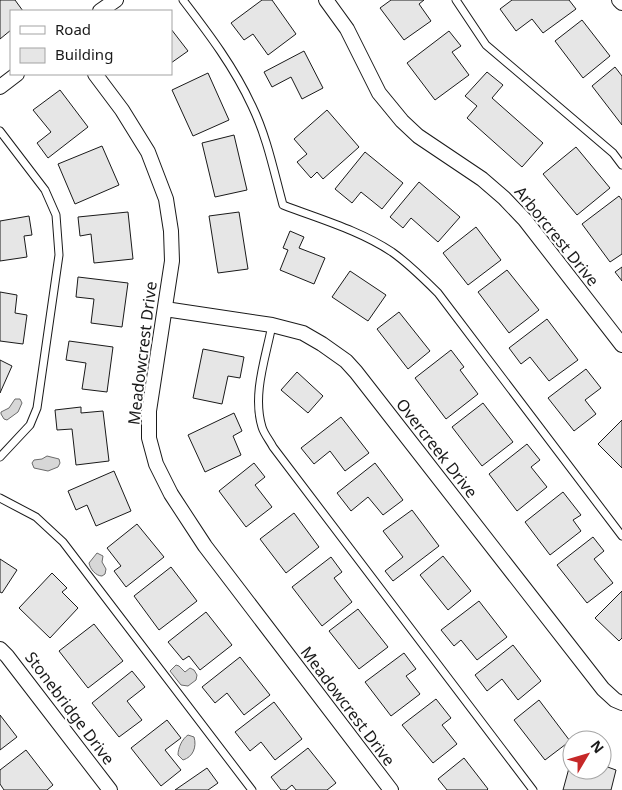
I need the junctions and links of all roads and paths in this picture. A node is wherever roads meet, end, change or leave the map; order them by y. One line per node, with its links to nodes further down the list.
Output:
1 (116, 0): 7 (street)
2 (183, 0): 18 (lane)
3 (326, 0): 15 (street, Arborcrest Drive)
4 (456, 0): 12 (lane)
5 (619, 0): 6 (street)
6 (622, 3)
7 (101, 10)
8 (16, 75): 10 (street)
9 (96, 75): 13 (street, Meadowcrest Drive)
10 (0, 87)
11 (0, 131): 16 (lane)
12 (622, 165)
13 (165, 309): 14 (street, Overcreek Drive); 23 (street, Meadowcrest Drive)
14 (272, 325): 20 (street, Overcreek Drive); 24 (lane)
15 (622, 345)
16 (0, 457)
17 (0, 498): 22 (lane)
18 (622, 536)
19 (0, 649): 21 (street, Stonebridge Drive)
20 (622, 703)
21 (110, 790)
22 (252, 790)
23 (391, 790)
24 (533, 790)

